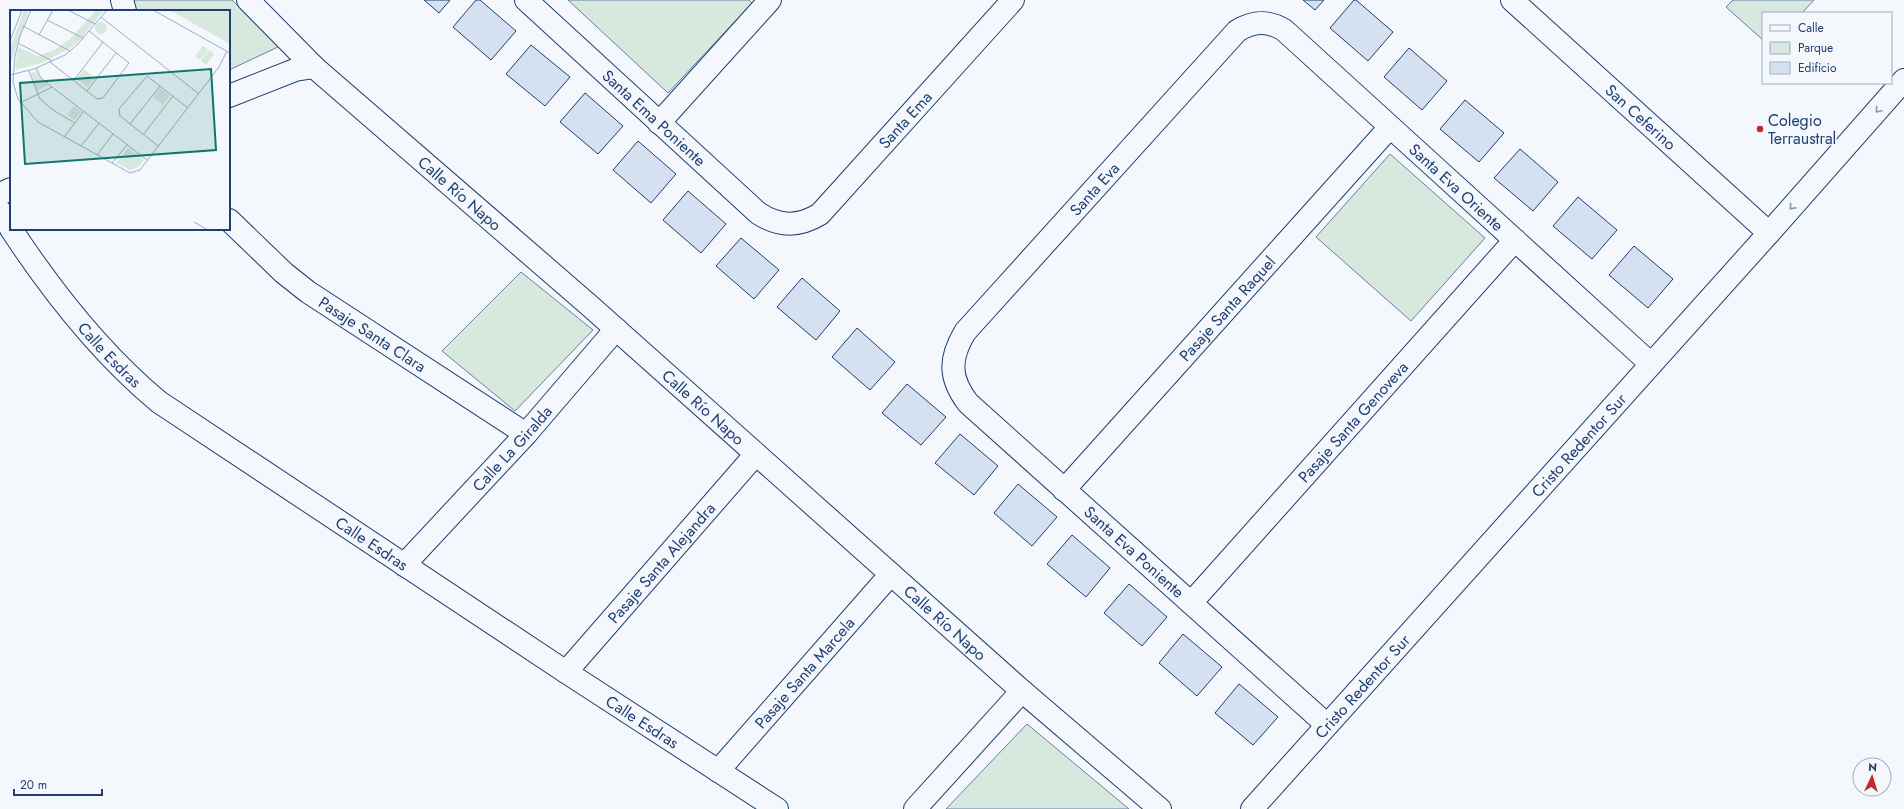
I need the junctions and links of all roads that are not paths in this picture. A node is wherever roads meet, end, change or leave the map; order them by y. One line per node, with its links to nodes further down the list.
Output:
1 (122, 0): 7 (street)
2 (248, 0): 9 (street, Calle Río Napo)
3 (770, 0): 12 (street)
4 (1013, 0): 18 (street, Santa Ema)
5 (1512, 0): 21 (street, San Ceferino)
6 (536, 3): 12 (street, Santa Ema Poniente)
7 (125, 10)
8 (1256, 23): 13 (street, Santa Eva Oriente); 25 (street, Santa Eva)
9 (314, 67): 11 (street); 23 (street, Calle Río Napo)
10 (1904, 80): 21 (street, Cristo Redentor Sur, one-way to 21)
11 (230, 96)
12 (659, 123): 18 (street, Santa Ema Poniente)
13 (1390, 127): 22 (street, Santa Eva Oriente); 28 (street, Pasaje Santa Raquel)
14 (10, 189): 15 (street)
15 (0, 194)
16 (0, 211): 19 (street, Calle Esdras)
17 (230, 221): 26 (street, Pasaje Santa Clara)
18 (788, 225)
19 (10, 227)
20 (12, 230): 29 (street, Calle Esdras)
21 (1769, 233): 24 (street, Cristo Redentor Sur)
22 (1515, 240): 24 (street, Santa Eva Oriente); 31 (street, Pasaje Santa Genoveva)
23 (616, 329): 26 (street, Calle La Giralda); 27 (street, Calle Río Napo)
24 (1651, 364): 34 (street, Cristo Redentor Sur)
25 (953, 370): 28 (street, Santa Eva Poniente)
26 (526, 434): 29 (street, Calle La Giralda)
27 (756, 454): 30 (street, Calle Río Napo); 32 (street, Pasaje Santa Alejandra)
28 (1064, 490): 31 (street, Santa Eva Poniente)
29 (404, 565): 32 (street, Calle Esdras)
30 (891, 574): 33 (street, Calle Río Napo); 35 (street, Pasaje Santa Marcela)
31 (1191, 603): 34 (street, Santa Eva Poniente)
32 (566, 672): 35 (street, Calle Esdras)
33 (1022, 691): 37 (street); 38 (street, Calle Río Napo)
34 (1327, 725): 39 (street, Cristo Redentor Sur)
35 (718, 771): 36 (street, Calle Esdras)
36 (777, 809)
37 (915, 809)
38 (1160, 809)
39 (1252, 809)

